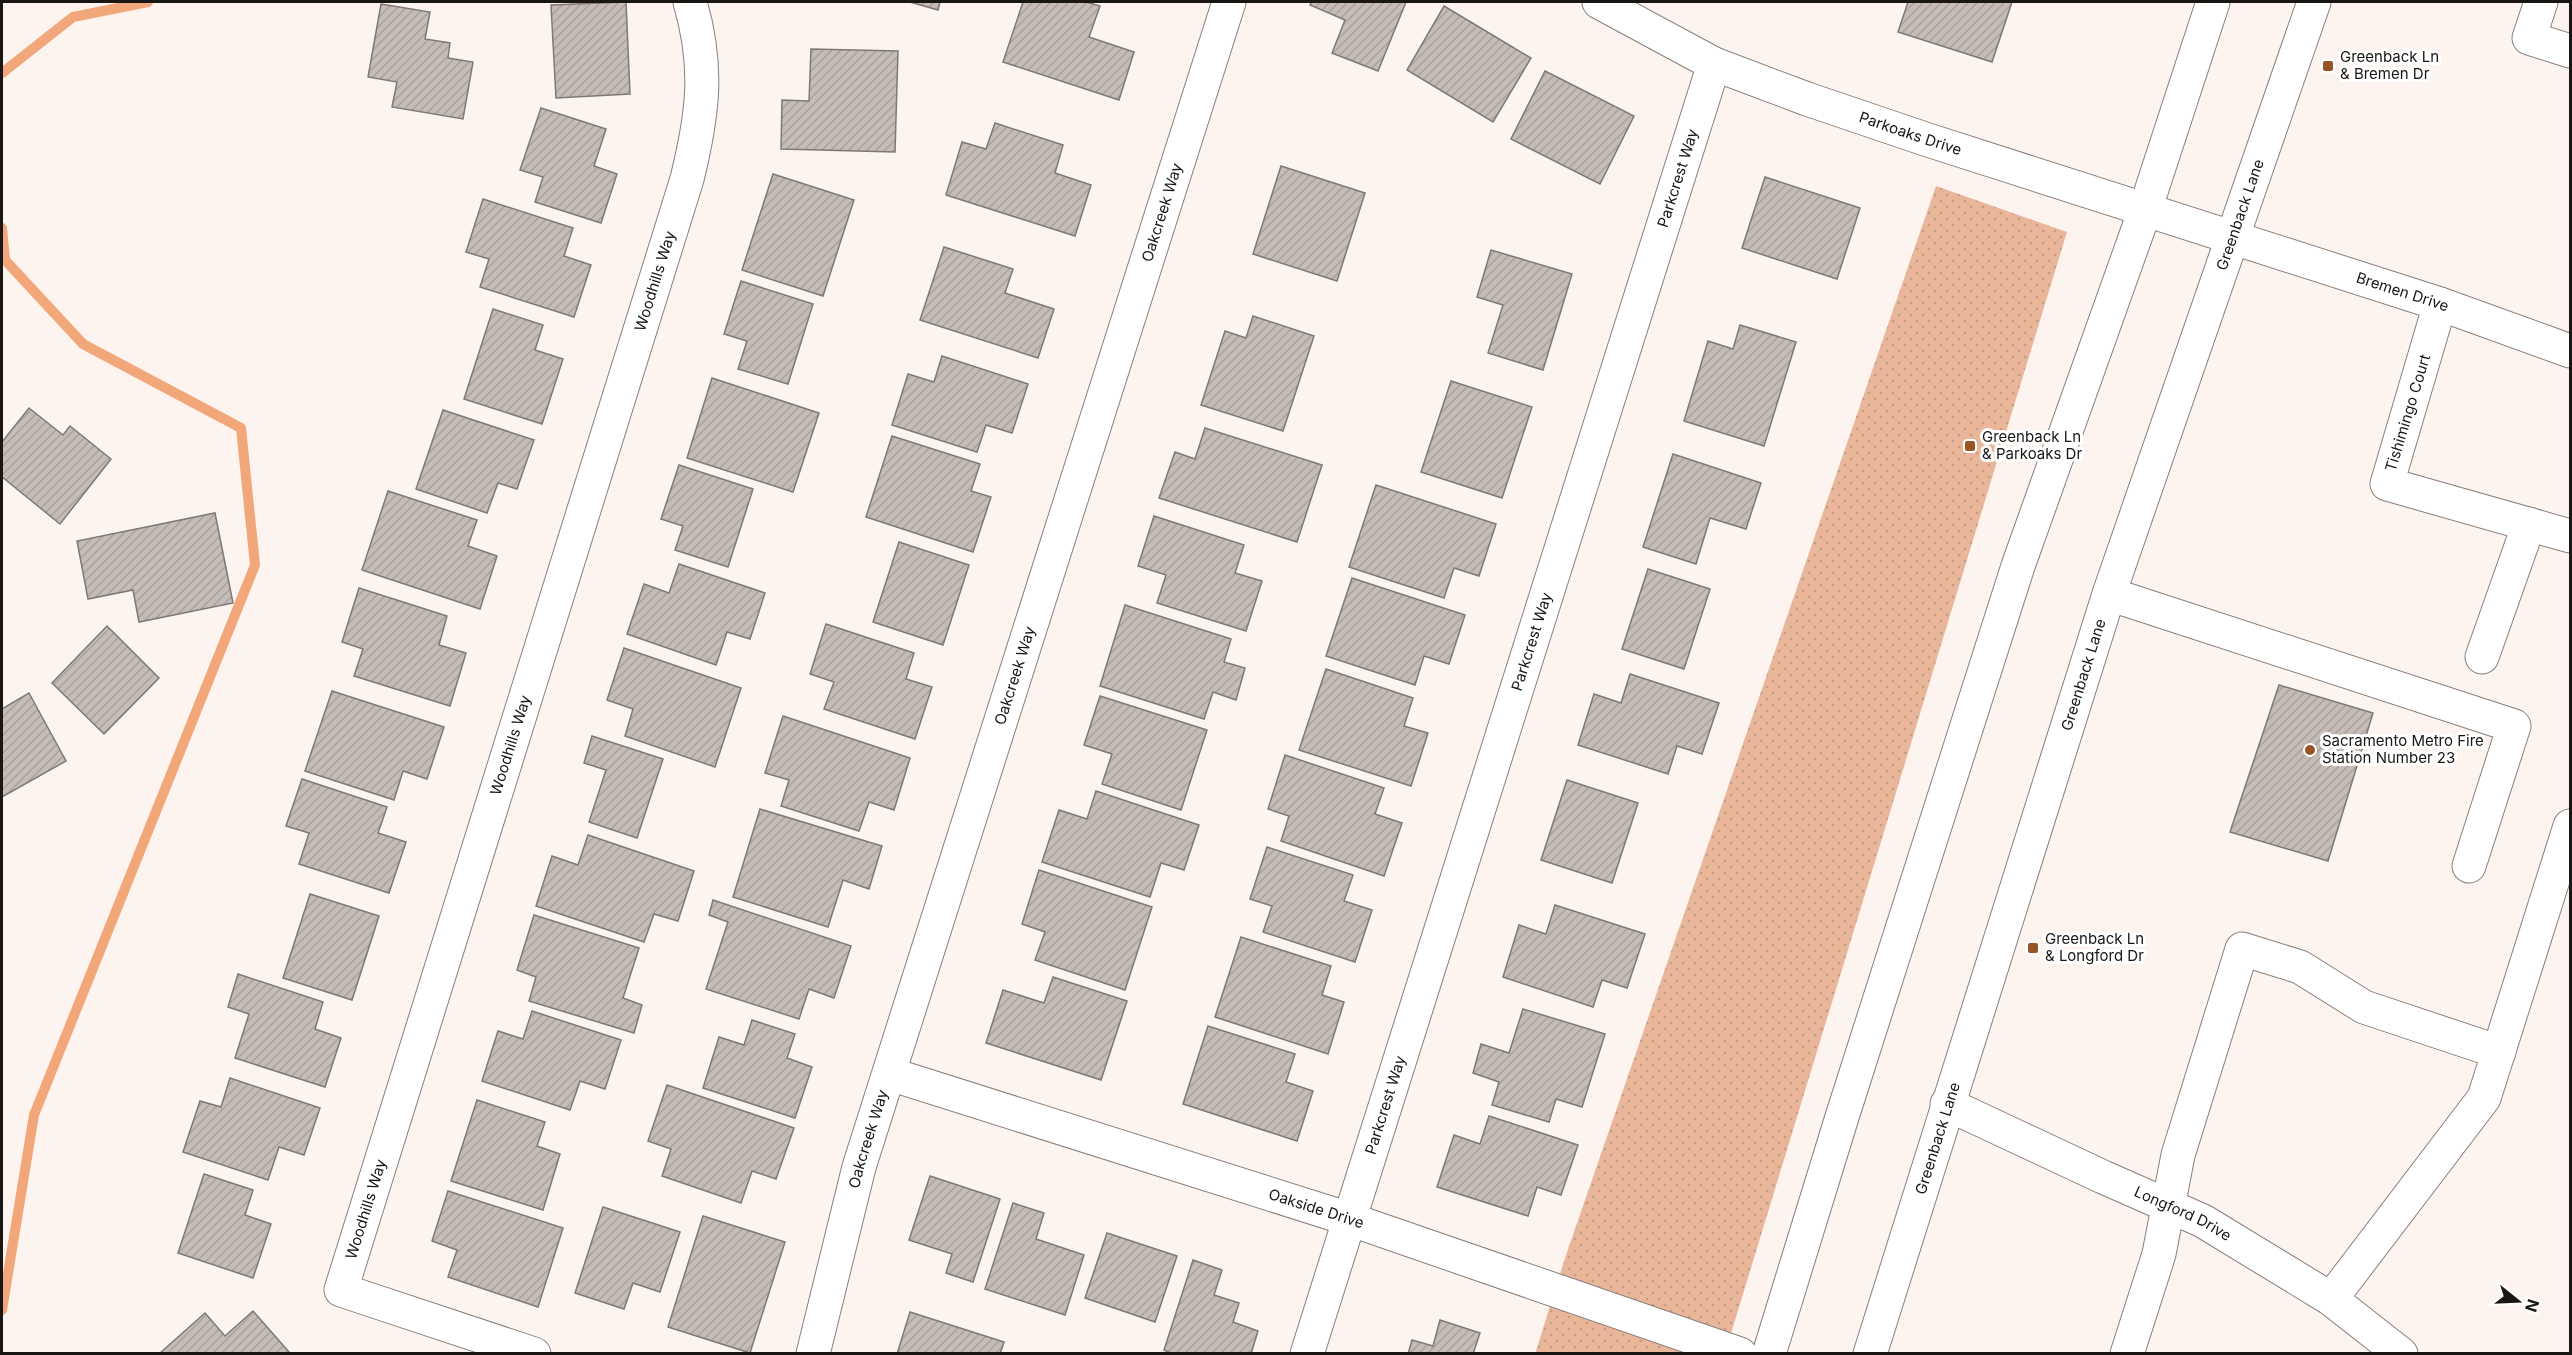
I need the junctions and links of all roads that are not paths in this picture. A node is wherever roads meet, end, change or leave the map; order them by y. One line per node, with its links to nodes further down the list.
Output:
1 (690, 2): 25 (street, Woodhills Way)
2 (1229, 2): 20 (street, Oakcreek Way)
3 (1599, 2): 8 (street, Parkoaks Drive)
4 (2213, 2): 9 (street)
5 (2314, 2): 10 (street, Greenback Lane)
6 (2541, 2): 7 (street)
7 (2571, 51)
8 (1714, 64): 9 (street, Parkoaks Drive); 23 (street, Parkcrest Way)
9 (2145, 210): 10 (street, Parkoaks Drive); 29 (street)
10 (2232, 238): 11 (street, Bremen Drive); 15 (street, Greenback Lane)
11 (2440, 304): 12 (street, Bremen Drive); 13 (street, Tishimingo Court)
12 (2571, 351)
13 (2529, 524): 14 (street, Tishimingo Court); 16 (street)
14 (2571, 536)
15 (2109, 594): 18 (street); 21 (street, Greenback Lane)
16 (2482, 657)
17 (2571, 826): 19 (street)
18 (2469, 866)
19 (2499, 1052): 22 (street); 24 (street)
20 (890, 1074): 23 (street, Oakside Drive); 26 (street, Oakcreek Way)
21 (1947, 1104): 22 (street, Longford Drive); 30 (street, Greenback Lane)
22 (2170, 1205): 24 (street, Longford Drive); 31 (street)
23 (1349, 1219): 27 (street, Parkcrest Way); 28 (street, Oakside Drive)
24 (2331, 1299): 32 (street, Longford Drive)
25 (534, 1353)
26 (813, 1353)
27 (1307, 1353)
28 (1740, 1353)
29 (1769, 1353)
30 (1870, 1353)
31 (2127, 1353)
32 (2401, 1353)

